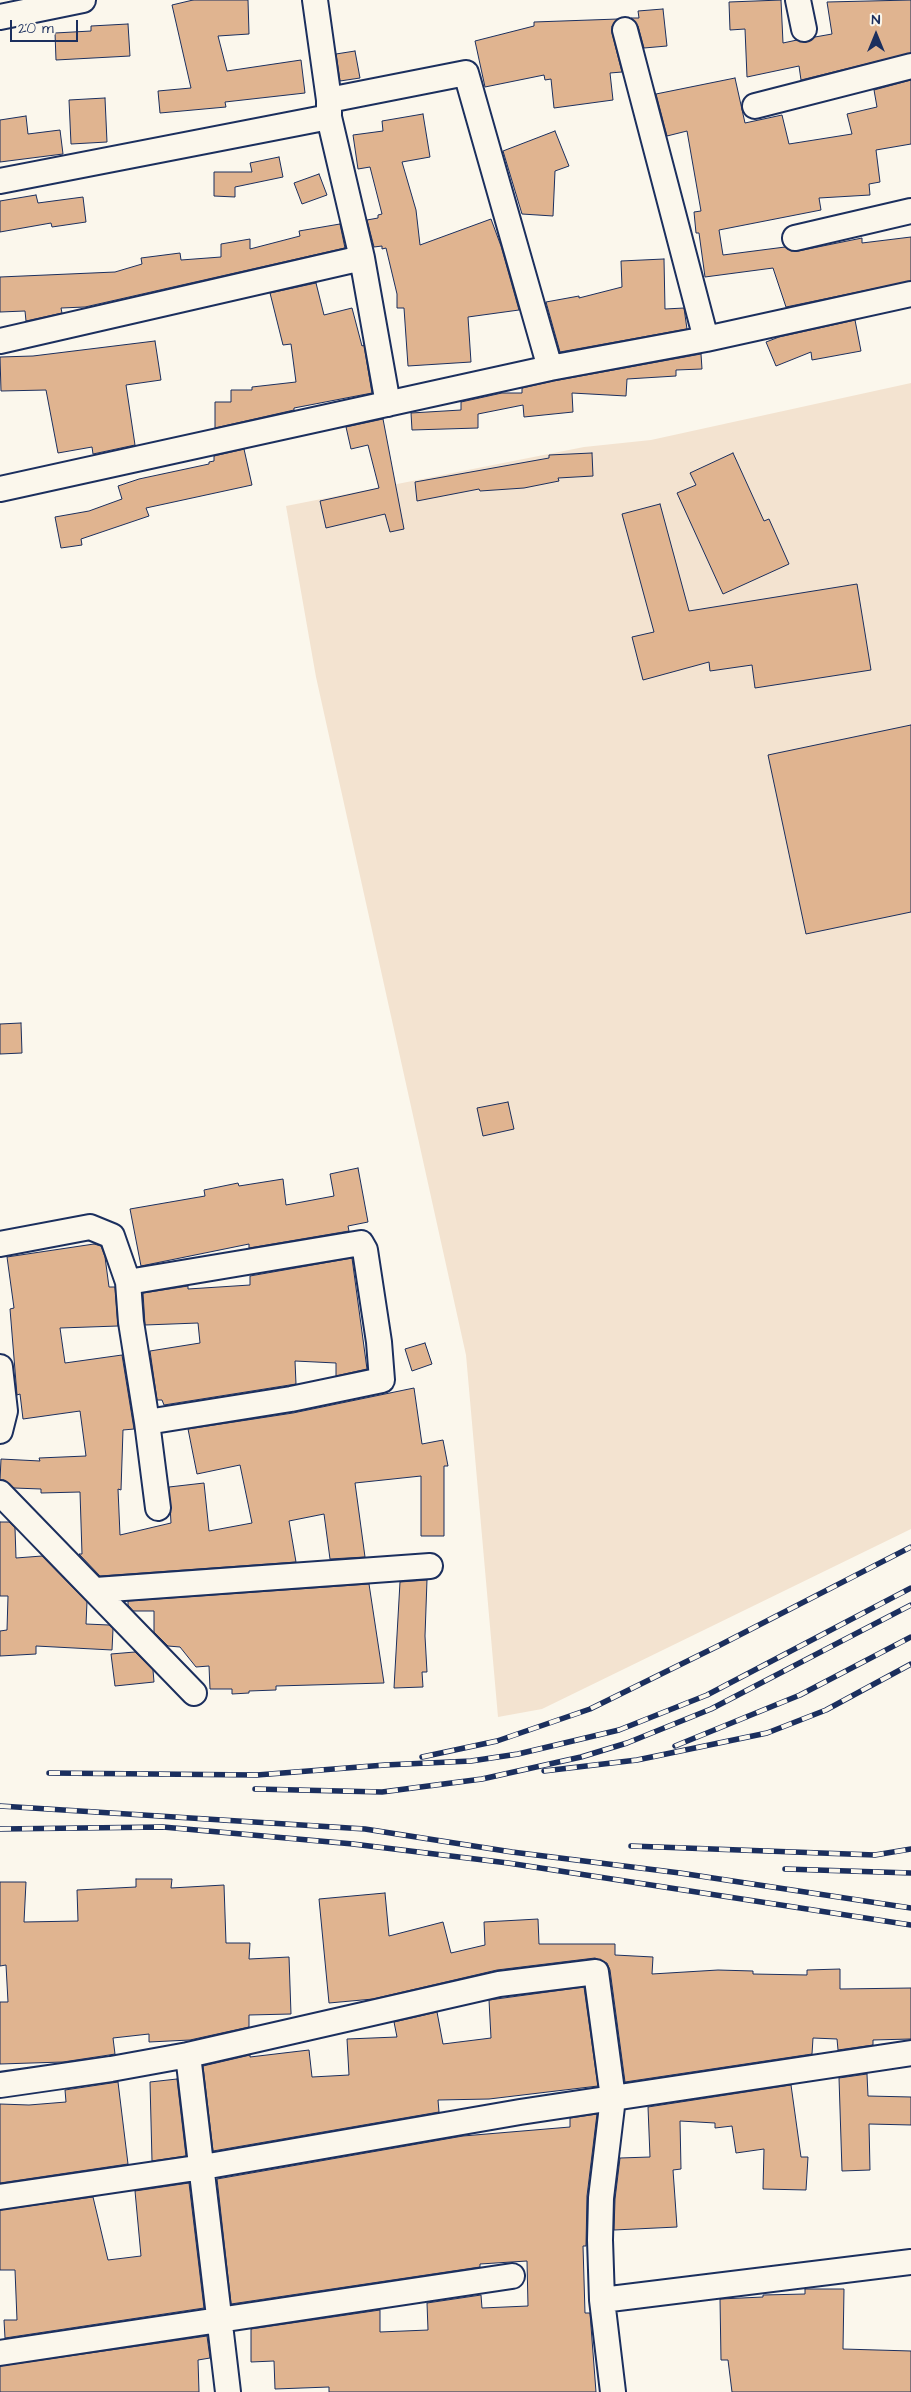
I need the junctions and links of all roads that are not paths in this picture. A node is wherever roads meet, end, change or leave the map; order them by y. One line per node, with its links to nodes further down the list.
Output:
1 (83, 0): 4 (street)
2 (315, 0): 9 (street)
3 (798, 0): 5 (street)
4 (0, 17)
5 (804, 29)
6 (625, 30): 15 (street)
7 (911, 66): 8 (street)
8 (755, 106)
9 (329, 109): 10 (street); 13 (street); 17 (street)
10 (0, 181)
11 (911, 211): 12 (street)
12 (795, 238)
13 (362, 258): 16 (street); 18 (street)
14 (911, 294): 15 (street)
15 (706, 339): 17 (street)
16 (0, 340)
17 (550, 368): 18 (street)
18 (388, 404): 19 (street)
19 (0, 489)
20 (0, 1244): 21 (street)
21 (128, 1282): 23 (street); 23 (street)
22 (0, 1367): 24 (street)
23 (147, 1422): 26 (street)
24 (0, 1431)
25 (0, 1493): 28 (street)
26 (158, 1508)
27 (430, 1566): 28 (street)
28 (96, 1590): 29 (street)
29 (194, 1693)
30 (911, 2053): 33 (street)
31 (188, 2055): 32 (street); 33 (street); 34 (street)
32 (0, 2085)
33 (613, 2098): 34 (street); 38 (street)
34 (203, 2167): 35 (street); 39 (street)
35 (0, 2197)
36 (911, 2262): 38 (street)
37 (512, 2276): 39 (street)
38 (602, 2300): 42 (street)
39 (219, 2320): 40 (street); 41 (street)
40 (0, 2353)
41 (228, 2392)
42 (613, 2392)

